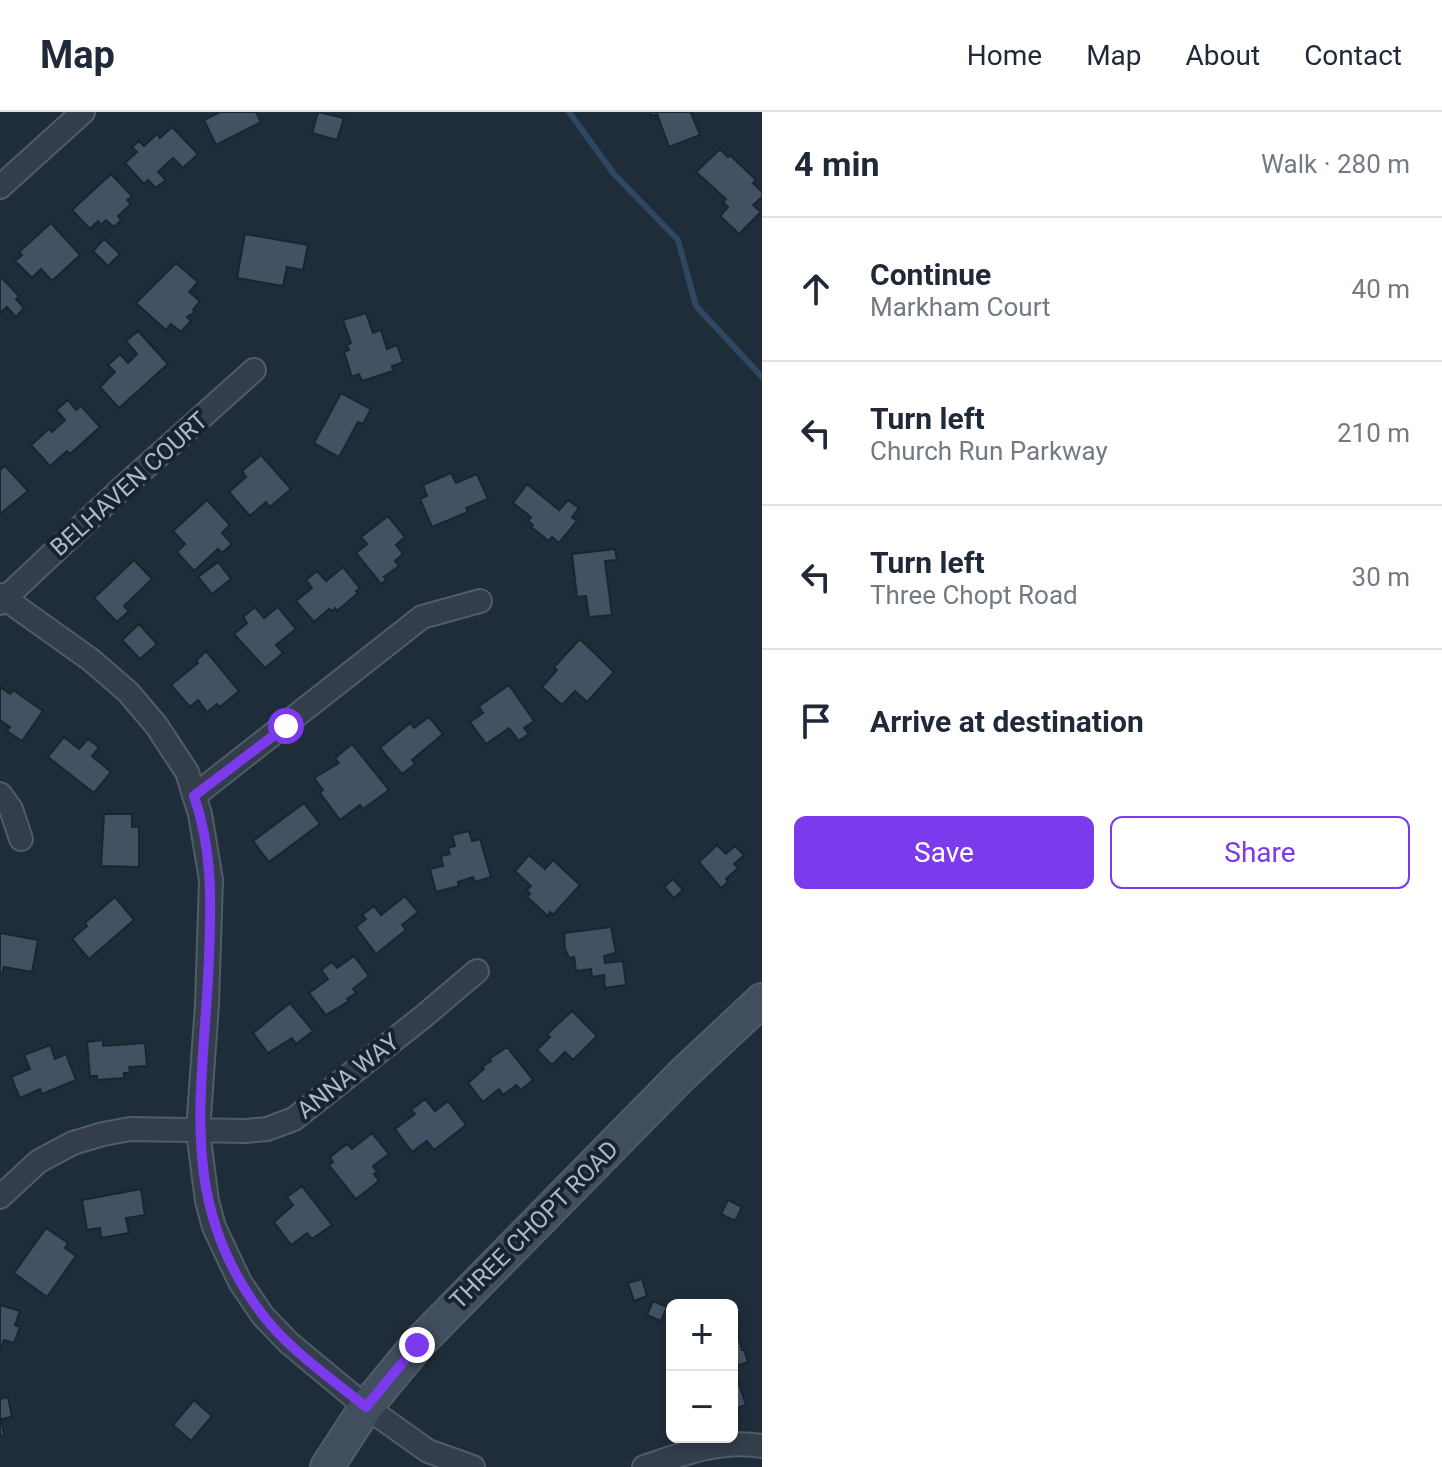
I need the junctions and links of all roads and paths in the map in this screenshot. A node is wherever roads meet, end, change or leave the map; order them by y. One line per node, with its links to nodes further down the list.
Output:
1 (83, 112): 2 (street)
2 (0, 187)
3 (254, 370): 4 (street, BELHAVEN COURT)
4 (1, 599): 7 (street)
5 (480, 601): 7 (street)
6 (0, 794): 8 (street)
7 (194, 796): 11 (street)
8 (21, 839)
9 (477, 971): 11 (street, ANNA WAY)
10 (762, 1000): 13 (main road, THREE CHOPT ROAD)
11 (198, 1131): 12 (street, ANNA WAY); 13 (street)
12 (0, 1197)
13 (366, 1407): 15 (main road, THREE CHOPT ROAD); 16 (street)
14 (762, 1446): 17 (street)
15 (327, 1467)
16 (473, 1467)
17 (644, 1467)

